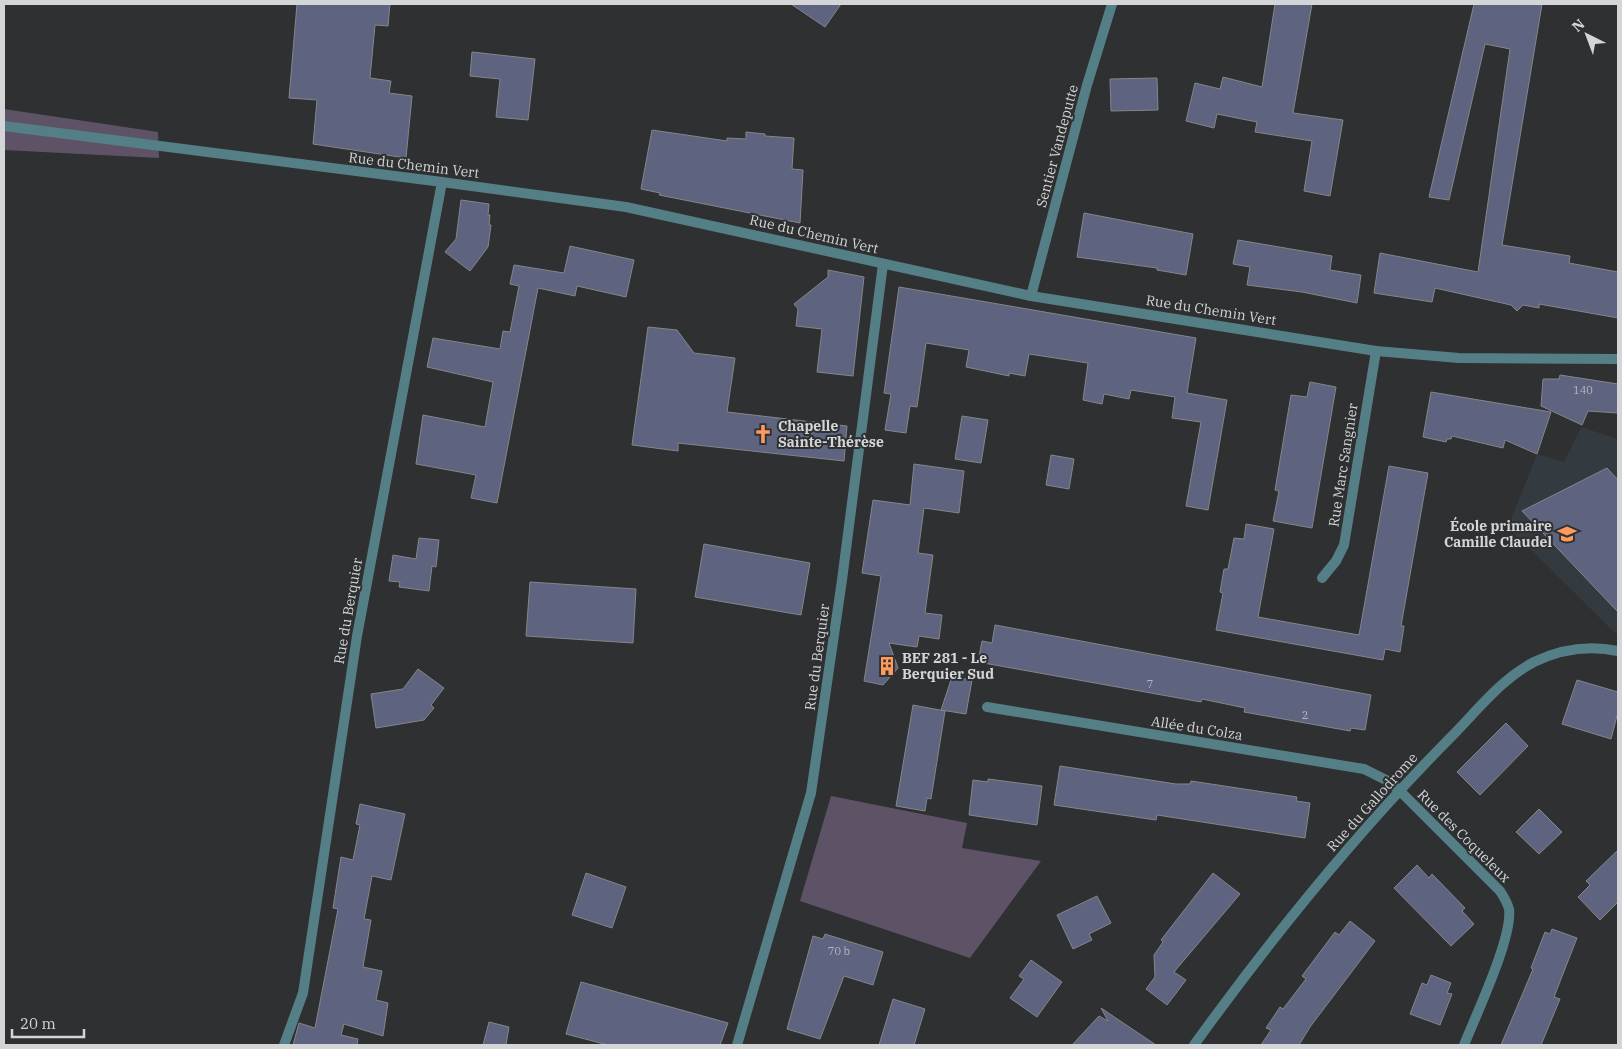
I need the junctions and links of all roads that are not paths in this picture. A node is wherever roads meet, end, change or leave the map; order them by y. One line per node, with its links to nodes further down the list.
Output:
1 (1112, 4): 5 (street, Sentier Vandeputte)
2 (4, 126): 3 (street, Rue du Chemin Vert)
3 (442, 182): 4 (street, Rue du Chemin Vert); 13 (street, Rue du Berquier)
4 (883, 264): 5 (street, Rue du Chemin Vert); 12 (street, Rue du Berquier)
5 (1032, 296): 6 (street, Rue du Chemin Vert)
6 (1376, 351): 7 (street, Rue du Chemin Vert); 8 (street, Rue Marc Sangnier)
7 (1618, 359)
8 (1322, 578)
9 (1618, 651): 11 (street, Rue du Gallodrome)
10 (986, 707): 11 (street, Allée du Colza)
11 (1398, 790): 14 (street, Rue du Gallodrome); 15 (street, Rue des Coqueleux)
12 (740, 1044)
13 (284, 1045)
14 (1194, 1045)
15 (1464, 1045)

